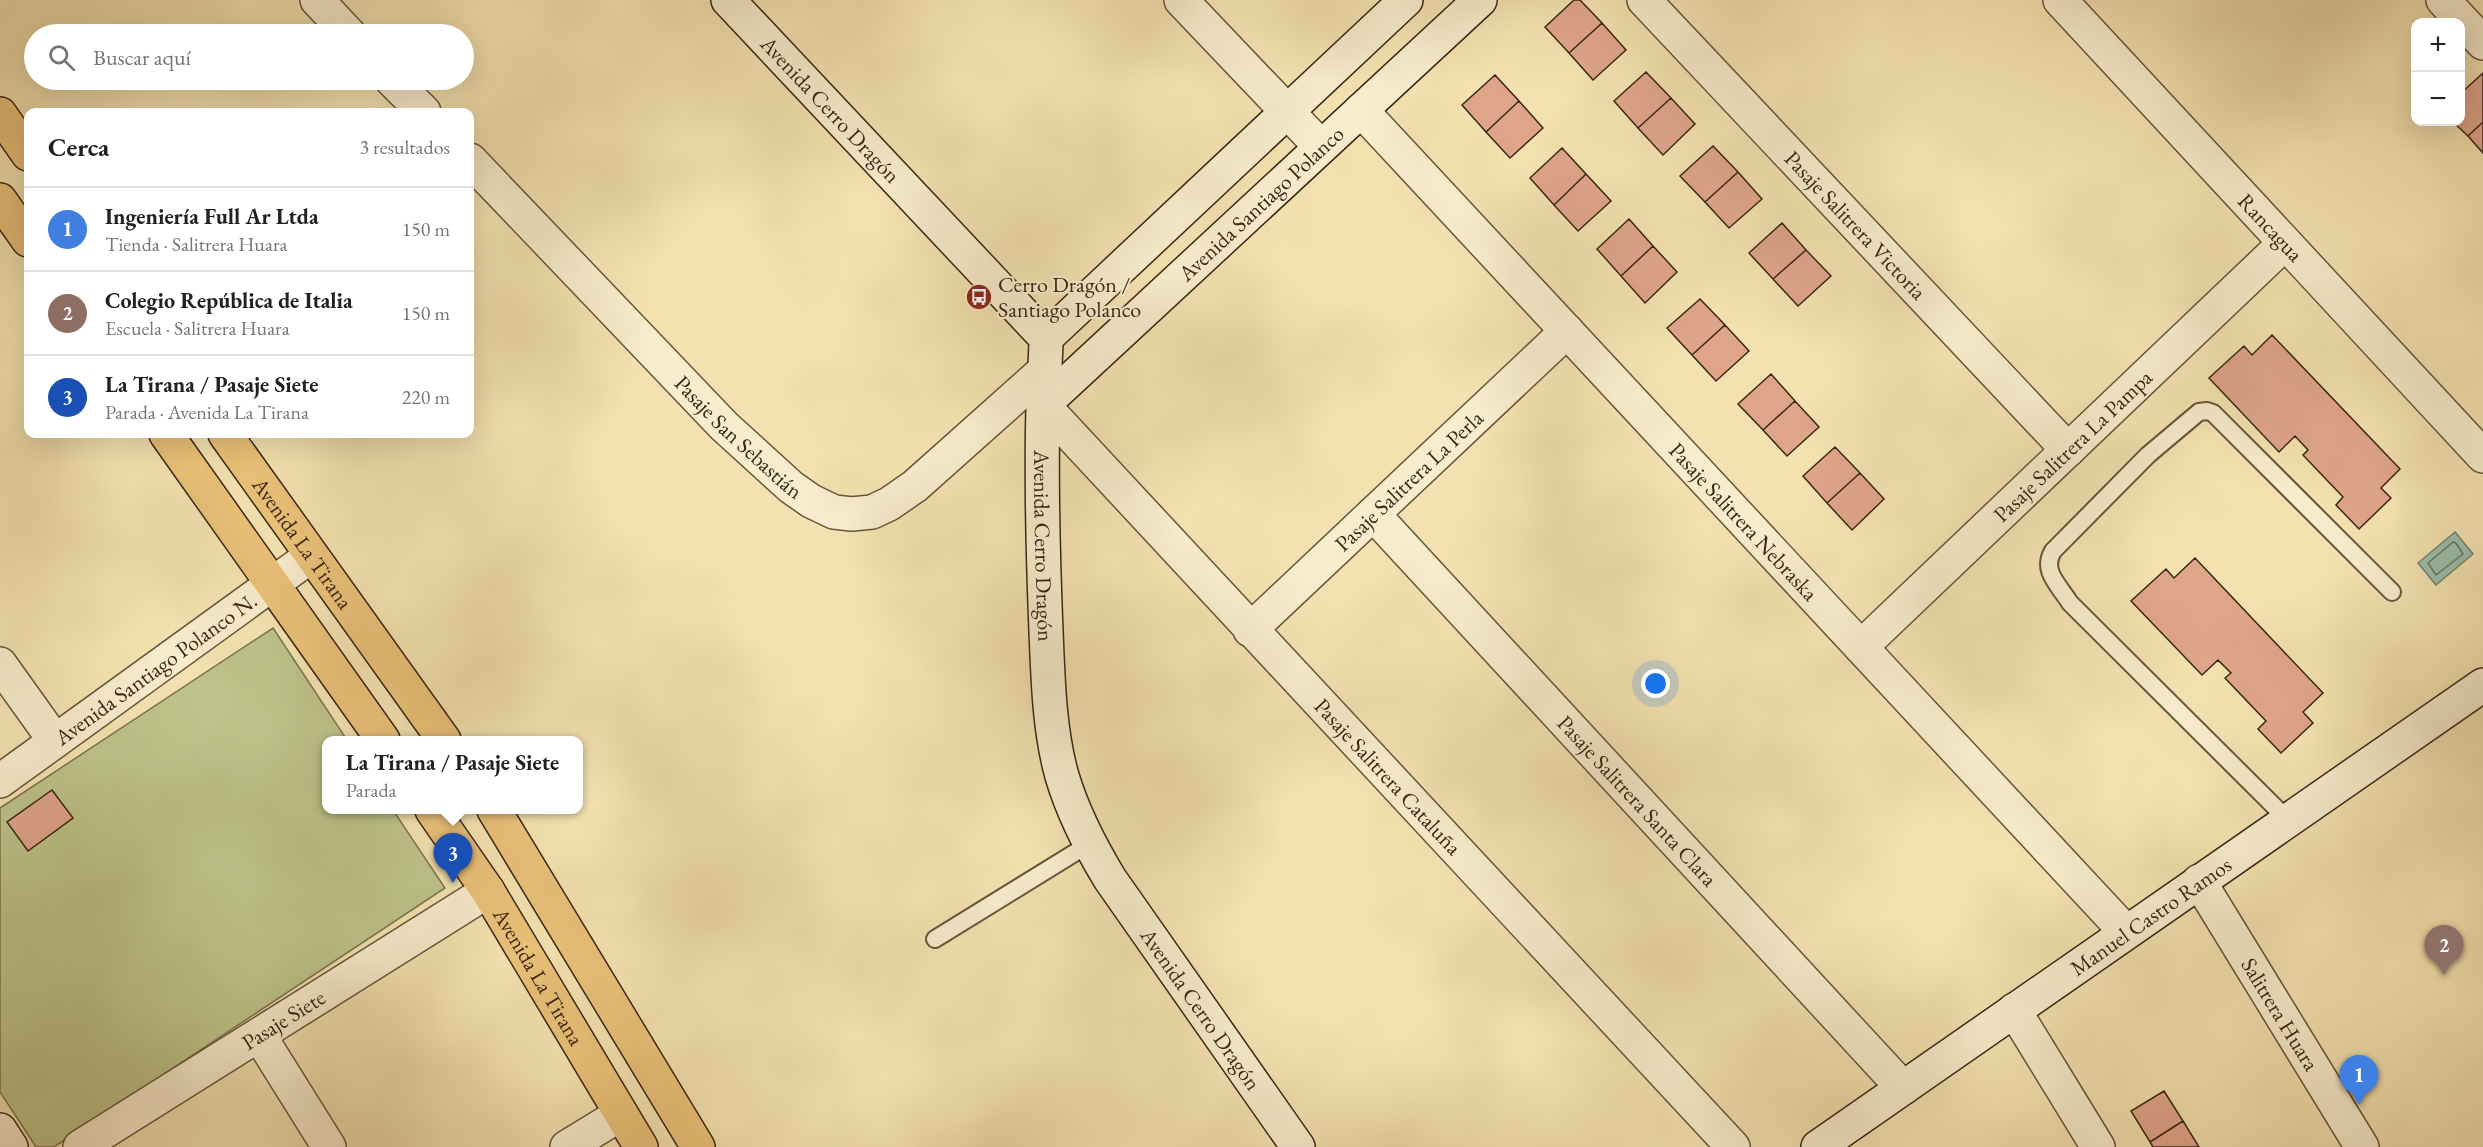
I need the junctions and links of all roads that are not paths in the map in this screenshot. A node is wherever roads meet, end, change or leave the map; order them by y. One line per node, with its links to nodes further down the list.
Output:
1 (316, 0): 9 (street)
2 (728, 0): 23 (street, Avenida Cerro Dragón)
3 (1181, 0): 14 (street)
4 (1406, 0): 14 (street)
5 (1480, 0): 13 (street, Avenida Santiago Polanco)
6 (1644, 0): 28 (street, Pasaje Salitrera Victoria)
7 (2060, 0): 21 (street, Rancagua)
8 (2443, 0): 10 (street)
9 (339, 24)
10 (2483, 43)
11 (402, 90): 12 (street)
12 (420, 108)
13 (1361, 110): 16 (street, Avenida Santiago Polanco); 22 (street, Pasaje Salitrera Nebraska)
14 (1287, 111): 16 (street); 23 (street)
15 (0, 114): 17 (highway)
16 (1322, 147): 25 (street, Avenida Santiago Polanco)
17 (24, 148)
18 (474, 164): 24 (street, Pasaje San Sebastián)
19 (0, 200): 20 (highway)
20 (24, 234)
21 (2285, 243): 28 (street, Pasaje Salitrera La Pampa); 29 (street, Rancagua)
22 (1567, 331): 30 (street, Pasaje Salitrera La Perla); 35 (street, Pasaje Salitrera Nebraska)
23 (1046, 338): 24 (street, Avenida Cerro Dragón)
24 (1046, 370): 25 (street, Avenida Cerro Dragón)
25 (1042, 405): 34 (street, Pasaje Salitrera Cataluña); 45 (street, Avenida Cerro Dragón)
26 (169, 438): 32 (highway)
27 (228, 438): 31 (highway, Avenida La Tirana)
28 (2068, 450): 35 (street, Pasaje Salitrera La Pampa)
29 (2483, 456)
30 (1373, 514): 34 (street, Pasaje Salitrera La Perla); 52 (street, Pasaje Salitrera Santa Clara)
31 (311, 556): 32 (street, Avenida Santiago Polanco N.); 39 (highway, Avenida La Tirana)
32 (273, 584): 38 (highway); 40 (street, Avenida Santiago Polanco N.)
33 (2392, 592): 44 (lane)
34 (1250, 630): 63 (street, Pasaje Salitrera Cataluña)
35 (1861, 647): 48 (street, Pasaje Salitrera Nebraska)
36 (0, 664): 40 (street)
37 (2483, 685): 44 (street, Manuel Castro Ramos)
38 (379, 736)
39 (440, 736)
40 (55, 741): 41 (street, Avenida Santiago Polanco N.)
41 (0, 781)
42 (435, 814): 47 (highway, Avenida La Tirana)
43 (496, 814): 61 (highway)
44 (2289, 821): 46 (street, Manuel Castro Ramos)
45 (1089, 844): 49 (lane); 62 (street, Avenida Cerro Dragón)
46 (2199, 881): 48 (street, Manuel Castro Ramos); 65 (street, Salitrera Huara)
47 (488, 891): 51 (street, Pasaje Siete); 53 (highway, Avenida La Tirana)
48 (2127, 932): 50 (street, Manuel Castro Ramos)
49 (935, 939)
50 (2014, 1010): 52 (street, Manuel Castro Ramos); 64 (street)
51 (259, 1035): 57 (street, Pasaje Siete); 58 (street)
52 (1903, 1088): 55 (street, Manuel Castro Ramos)
53 (621, 1114): 59 (street); 60 (highway, Avenida La Tirana)
54 (0, 1130): 56 (street)
55 (1835, 1142)
56 (11, 1147)
57 (80, 1147)
58 (328, 1147)
59 (567, 1147)
60 (641, 1147)
61 (698, 1147)
62 (1298, 1147)
63 (1733, 1147)
64 (2098, 1147)
65 (2362, 1147)

